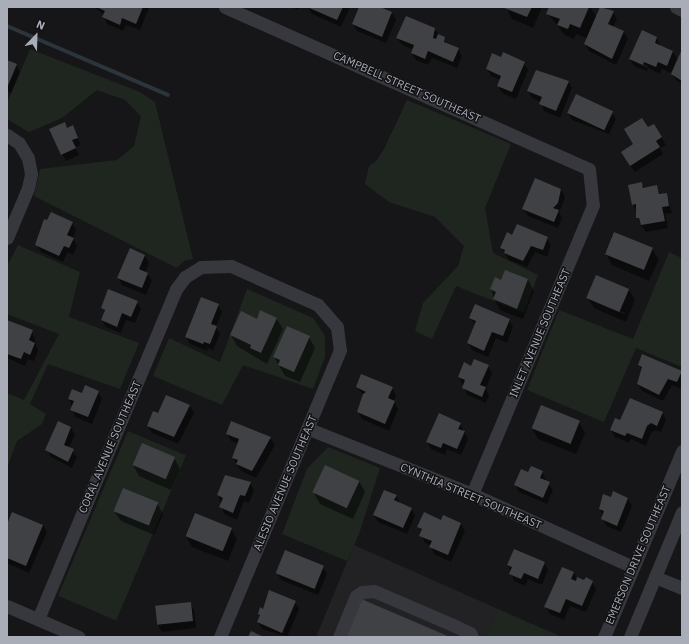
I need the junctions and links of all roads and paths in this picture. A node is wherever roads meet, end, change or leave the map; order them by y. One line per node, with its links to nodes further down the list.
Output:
1 (225, 7): 3 (street, CAMPBELL STREET SOUTHEAST)
2 (7, 135): 4 (street)
3 (589, 169): 8 (street, INLET AVENUE SOUTHEAST)
4 (7, 238)
5 (337, 327): 6 (street, ALESIO AVENUE SOUTHEAST); 14 (street, CORAL AVENUE SOUTHEAST)
6 (309, 429): 8 (street, CYNTHIA STREET SOUTHEAST); 16 (street, ALESIO AVENUE SOUTHEAST)
7 (682, 451): 10 (street, EMERSON DRIVE SOUTHEAST)
8 (472, 494): 10 (street, CYNTHIA STREET SOUTHEAST)
9 (682, 512): 11 (street)
10 (632, 567): 19 (street, EMERSON DRIVE SOUTHEAST)
11 (655, 577): 12 (street); 20 (street)
12 (682, 588)
13 (7, 606): 14 (street)
14 (38, 619): 15 (street)
15 (80, 637)
16 (220, 637)
17 (339, 637): 18 (street)
18 (472, 637)
19 (604, 637)
20 (630, 637)

